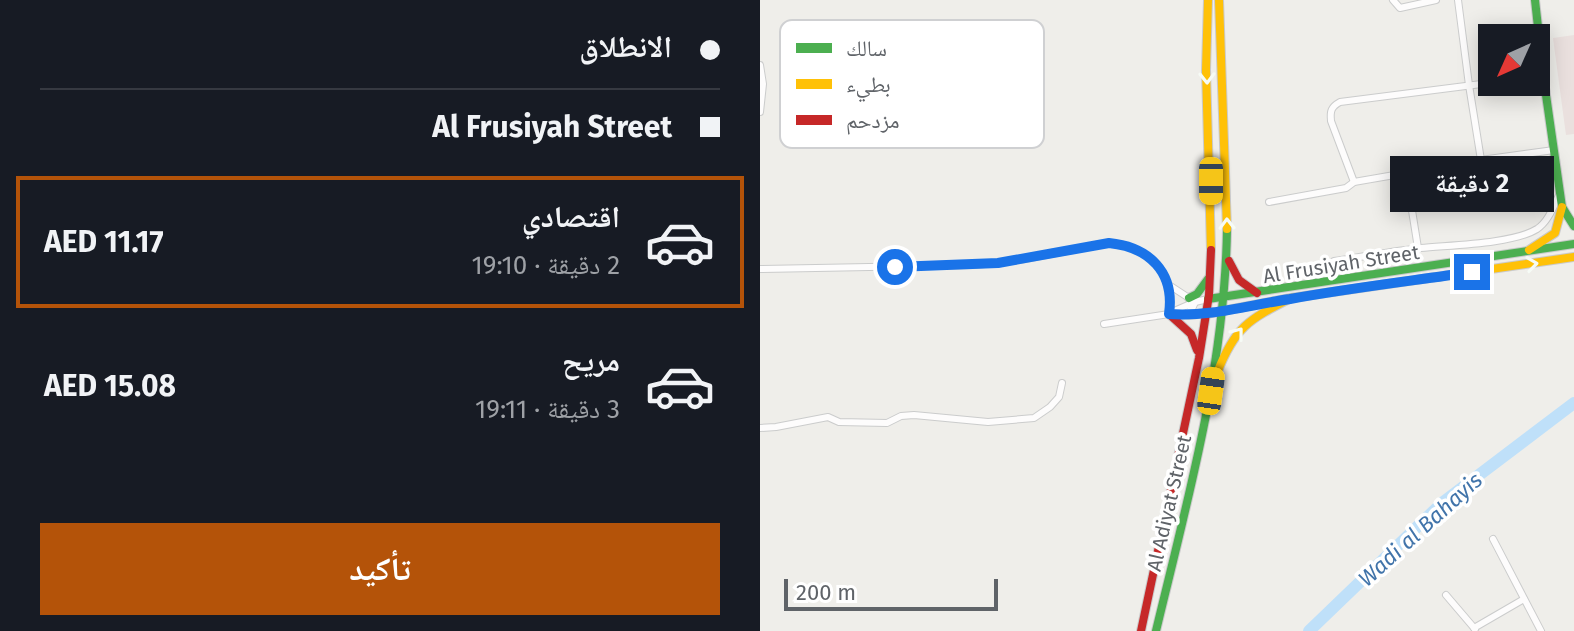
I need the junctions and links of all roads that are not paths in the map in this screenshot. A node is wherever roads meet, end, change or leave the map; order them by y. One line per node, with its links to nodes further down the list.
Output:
1 (1208, 0): 28 (main road, Al Adiyat Street, one-way to 28)
2 (1219, 0): 25 (main road, Al Adiyat Street, one-way to 2)
3 (1393, 0): 4 (street)
4 (1436, 0)
5 (1458, 0): 10 (street)
6 (1535, 0): 7 (main road)
7 (1537, 24)
8 (760, 65): 12 (street)
9 (1478, 84): 10 (street)
10 (1469, 85): 14 (street); 16 (street)
11 (1544, 96): 13 (main road)
12 (760, 112)
13 (1554, 150): 14 (street); 17 (main road)
14 (1481, 160): 15 (street)
15 (1406, 173): 16 (street); 22 (street)
16 (1354, 182): 18 (street)
17 (1560, 193): 19 (main road); 22 (street)
18 (1269, 202)
19 (1562, 207): 20 (main road); 23 (main road)
20 (1574, 226)
21 (1574, 244): 23 (main road, Al Frusiyah Street)
22 (1418, 248): 26 (street)
23 (1526, 251): 30 (main road, Al Frusiyah Street)
24 (1574, 257): 32 (main road, Al Frusiyah Street, one-way to 24)
25 (1227, 258): 30 (main road); 31 (main road, Al Adiyat Street)
26 (1334, 261)
27 (760, 269): 29 (street)
28 (1210, 276): 33 (main road, Al Adiyat Street); 34 (main road)
29 (1169, 285): 34 (street); 36 (street)
30 (1257, 293): 31 (main road, Al Frusiyah Street)
31 (1223, 297): 33 (main road, Al Frusiyah Street); 35 (main road, Al Adiyat Street)
32 (1291, 298): 35 (main road, Al Frusiyah Street); 42 (main road, one-way to 32)
33 (1208, 299): 34 (street); 37 (main road, Al Adiyat Street)
34 (1192, 300): 36 (street); 38 (street)
35 (1222, 311): 37 (main road, Al Frusiyah Street); 42 (main road, Al Adiyat Street)
36 (1169, 314): 38 (street); 39 (street); 40 (main road)
37 (1206, 314): 38 (street); 40 (main road, Al Adiyat Street)
38 (1184, 315)
39 (1104, 324)
40 (1199, 361): 48 (main road, Al Adiyat Street)
41 (1062, 383): 43 (street)
42 (1211, 391): 49 (main road, Al Adiyat Street)
43 (760, 428)
44 (1493, 539): 46 (street)
45 (1446, 595): 47 (street)
46 (1524, 599): 47 (street); 50 (street)
47 (1476, 630)
48 (1141, 631)
49 (1156, 631)
50 (1541, 631)

